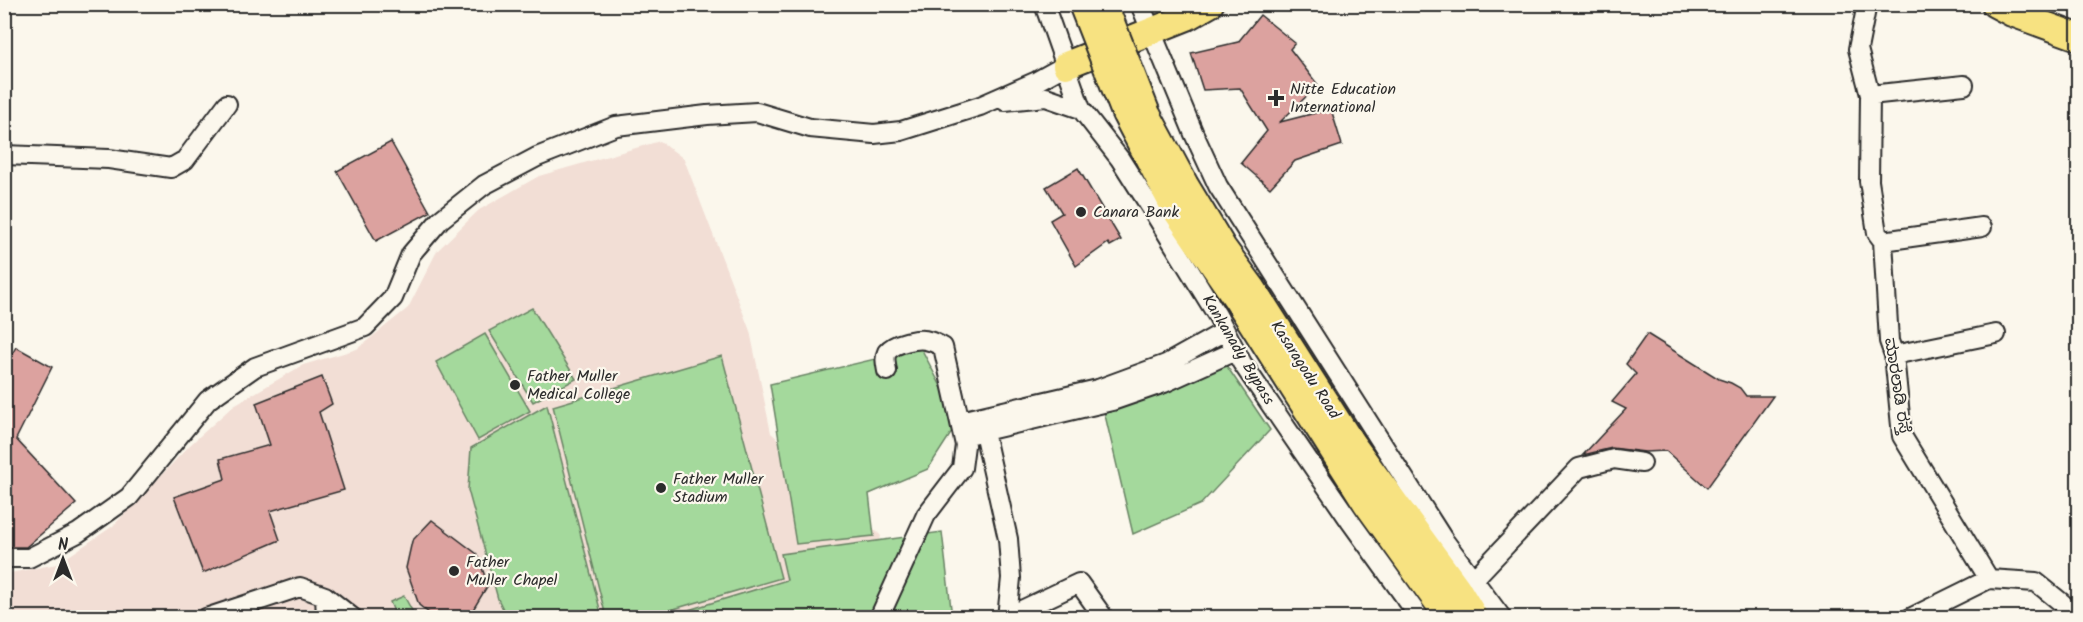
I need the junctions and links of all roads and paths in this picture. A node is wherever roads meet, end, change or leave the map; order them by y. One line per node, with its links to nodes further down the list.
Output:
1 (1044, 4): 12 (street)
2 (1082, 4): 18 (highway, bridge)
3 (1104, 4): 18 (highway, bridge)
4 (1140, 4): 10 (street)
5 (1210, 4): 10 (highway)
6 (1867, 4): 14 (street, ಮಾರಲಾಡಿ ರಸ್ತೆ)
7 (1995, 4): 11 (highway)
8 (2037, 4): 9 (highway)
9 (2079, 20)
10 (1151, 30): 12 (highway); 32 (street)
11 (2079, 37)
12 (1066, 65): 16 (street); 17 (street)
13 (1964, 85): 14 (street)
14 (1870, 95): 21 (street, ಮಾರಲಾಡಿ ರಸ್ತೆ)
15 (227, 104): 19 (street)
16 (980, 106): 17 (street); 30 (street)
17 (1081, 109): 22 (street, Kankanady Bypass)
18 (1136, 113): 42 (highway, Kasaragodu Road); 43 (highway, Kasaragodu Road)
19 (4, 155)
20 (1982, 227): 21 (street)
21 (1883, 241): 25 (street, ಮಾರಲಾಡಿ ರಸ್ತೆ)
22 (1225, 331): 24 (street, Kankanady Bypass); 27 (street)
23 (1996, 334): 25 (street)
24 (1235, 351): 28 (street); 41 (street, Kankanady Bypass)
25 (1894, 355): 31 (street, ಮಾರಲಾಡಿ ರಸ್ತೆ)
26 (887, 371): 27 (street)
27 (962, 429): 28 (street); 39 (street)
28 (984, 432): 35 (street)
29 (1642, 463): 32 (street)
30 (4, 558)
31 (1989, 579): 34 (street); 45 (street)
32 (1473, 580): 44 (street)
33 (324, 596): 36 (street); 37 (street); 38 (street)
34 (1918, 616)
35 (1007, 617): 40 (street)
36 (206, 618)
37 (326, 618)
38 (353, 618)
39 (879, 618)
40 (1104, 618)
41 (1420, 618)
42 (1449, 618)
43 (1475, 618)
44 (1502, 618)
45 (2075, 618)

